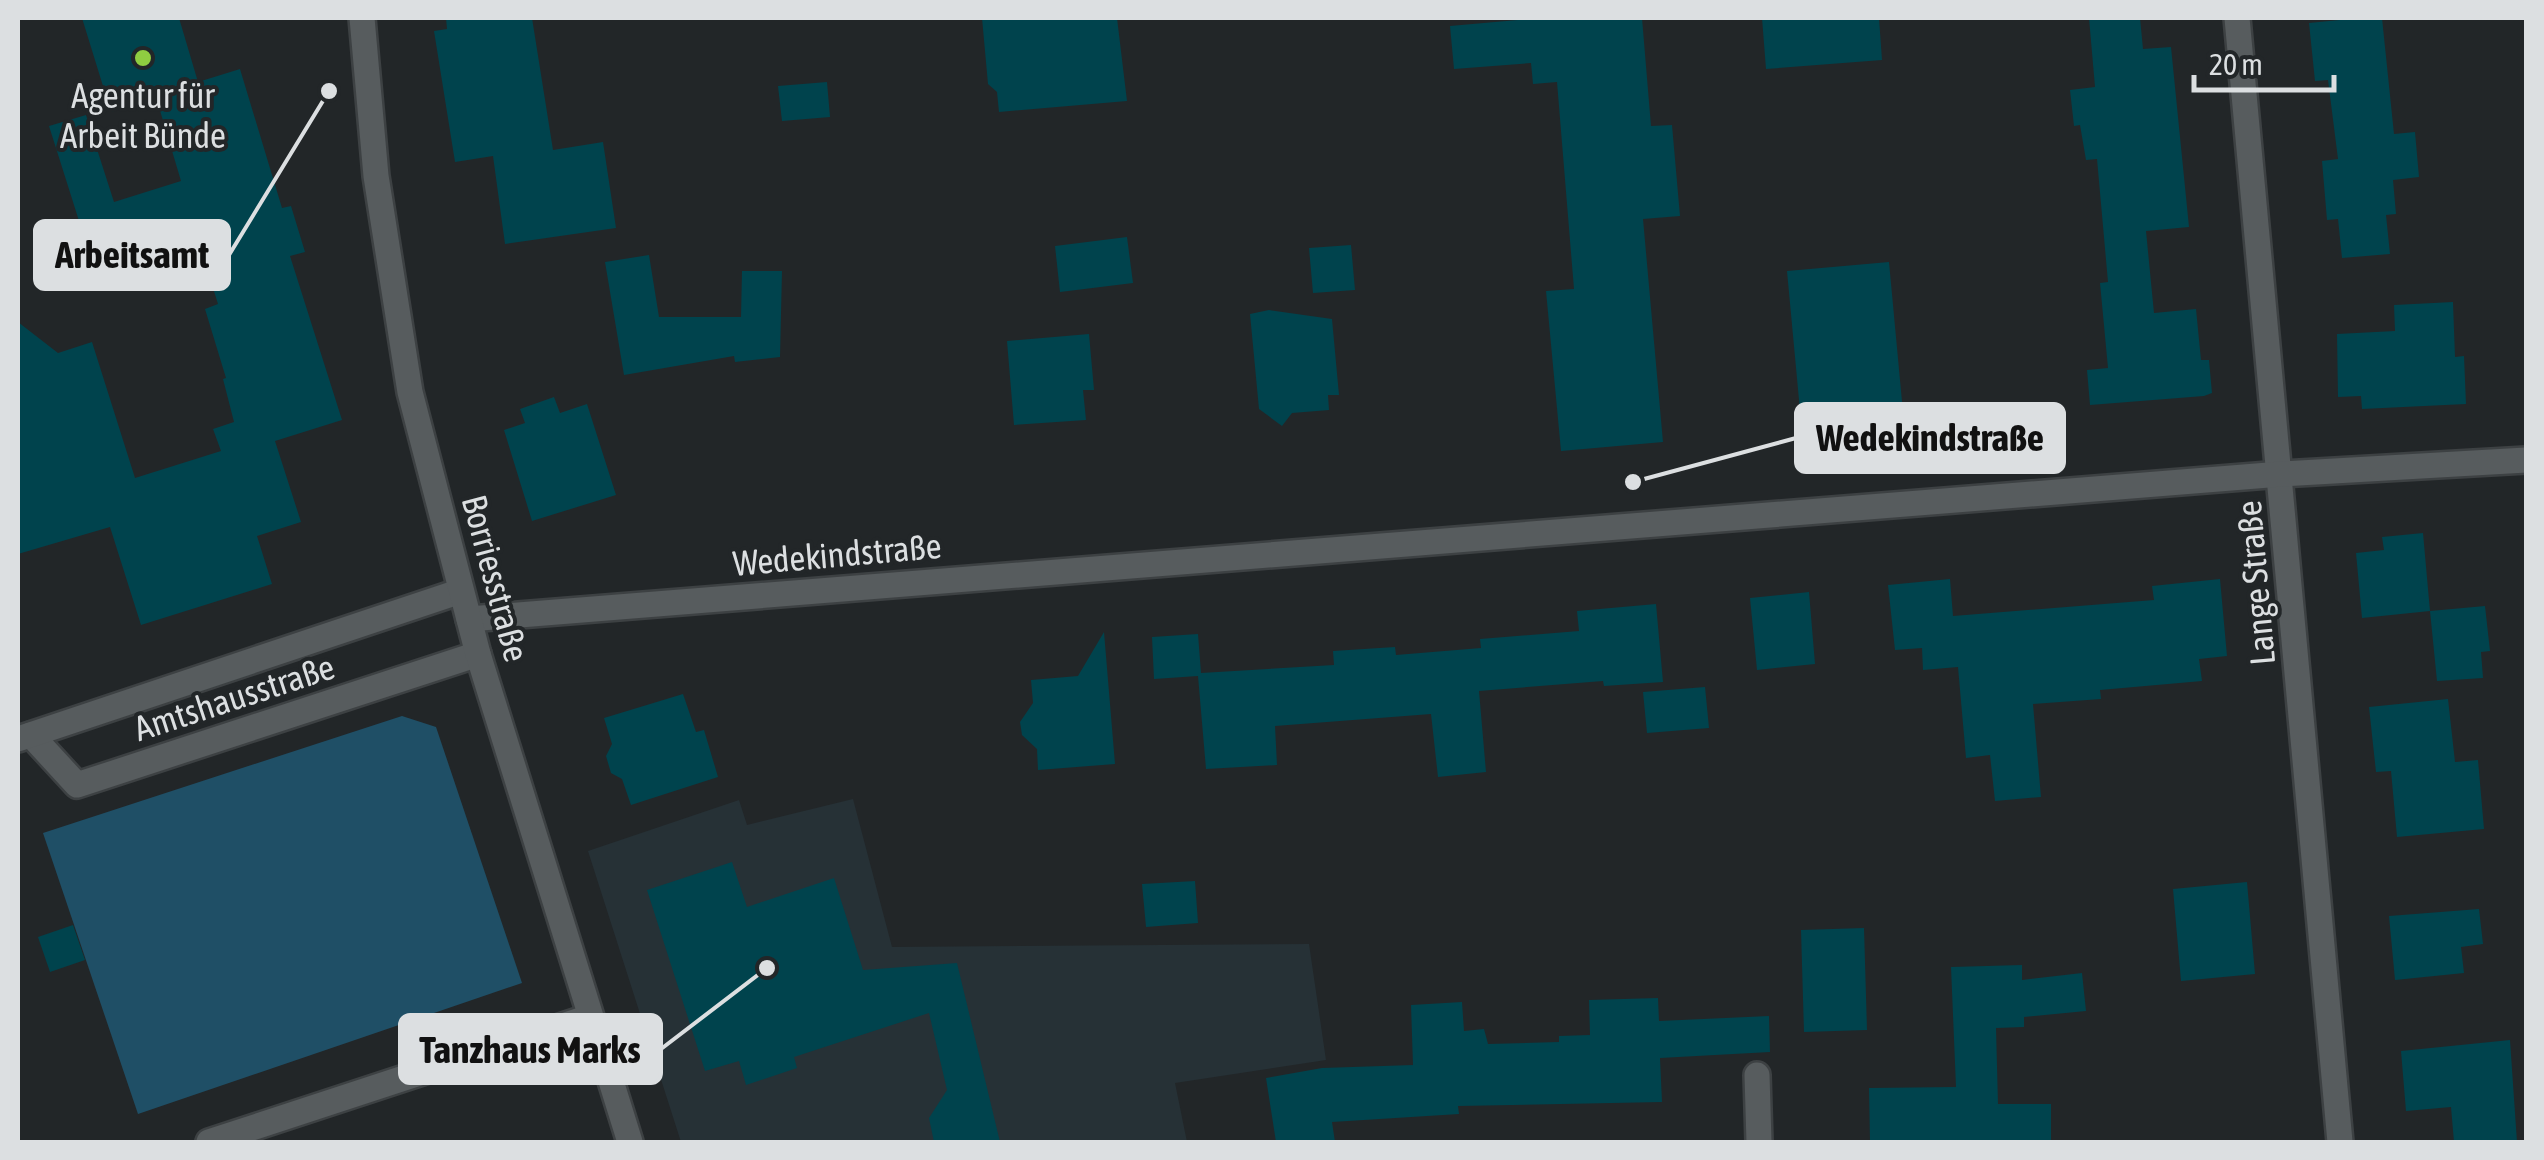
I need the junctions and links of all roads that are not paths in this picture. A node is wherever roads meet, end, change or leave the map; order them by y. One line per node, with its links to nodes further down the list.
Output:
1 (362, 18): 5 (street, Borriesstraße)
2 (2237, 18): 4 (street, Lange Straße)
3 (2526, 460): 4 (street, Wedekindstraße)
4 (2281, 474): 6 (street, Wedekindstraße); 14 (street, Lange Straße)
5 (460, 591): 6 (street, Borriesstraße); 8 (street, Amtshausstraße)
6 (469, 619): 7 (street, Borriesstraße)
7 (478, 654): 8 (street, Amtshausstraße); 9 (street, Borriesstraße)
8 (24, 737)
9 (590, 1017): 11 (street); 12 (street, Borriesstraße)
10 (1757, 1075): 13 (street)
11 (209, 1142)
12 (630, 1142)
13 (1759, 1142)
14 (2340, 1142)

